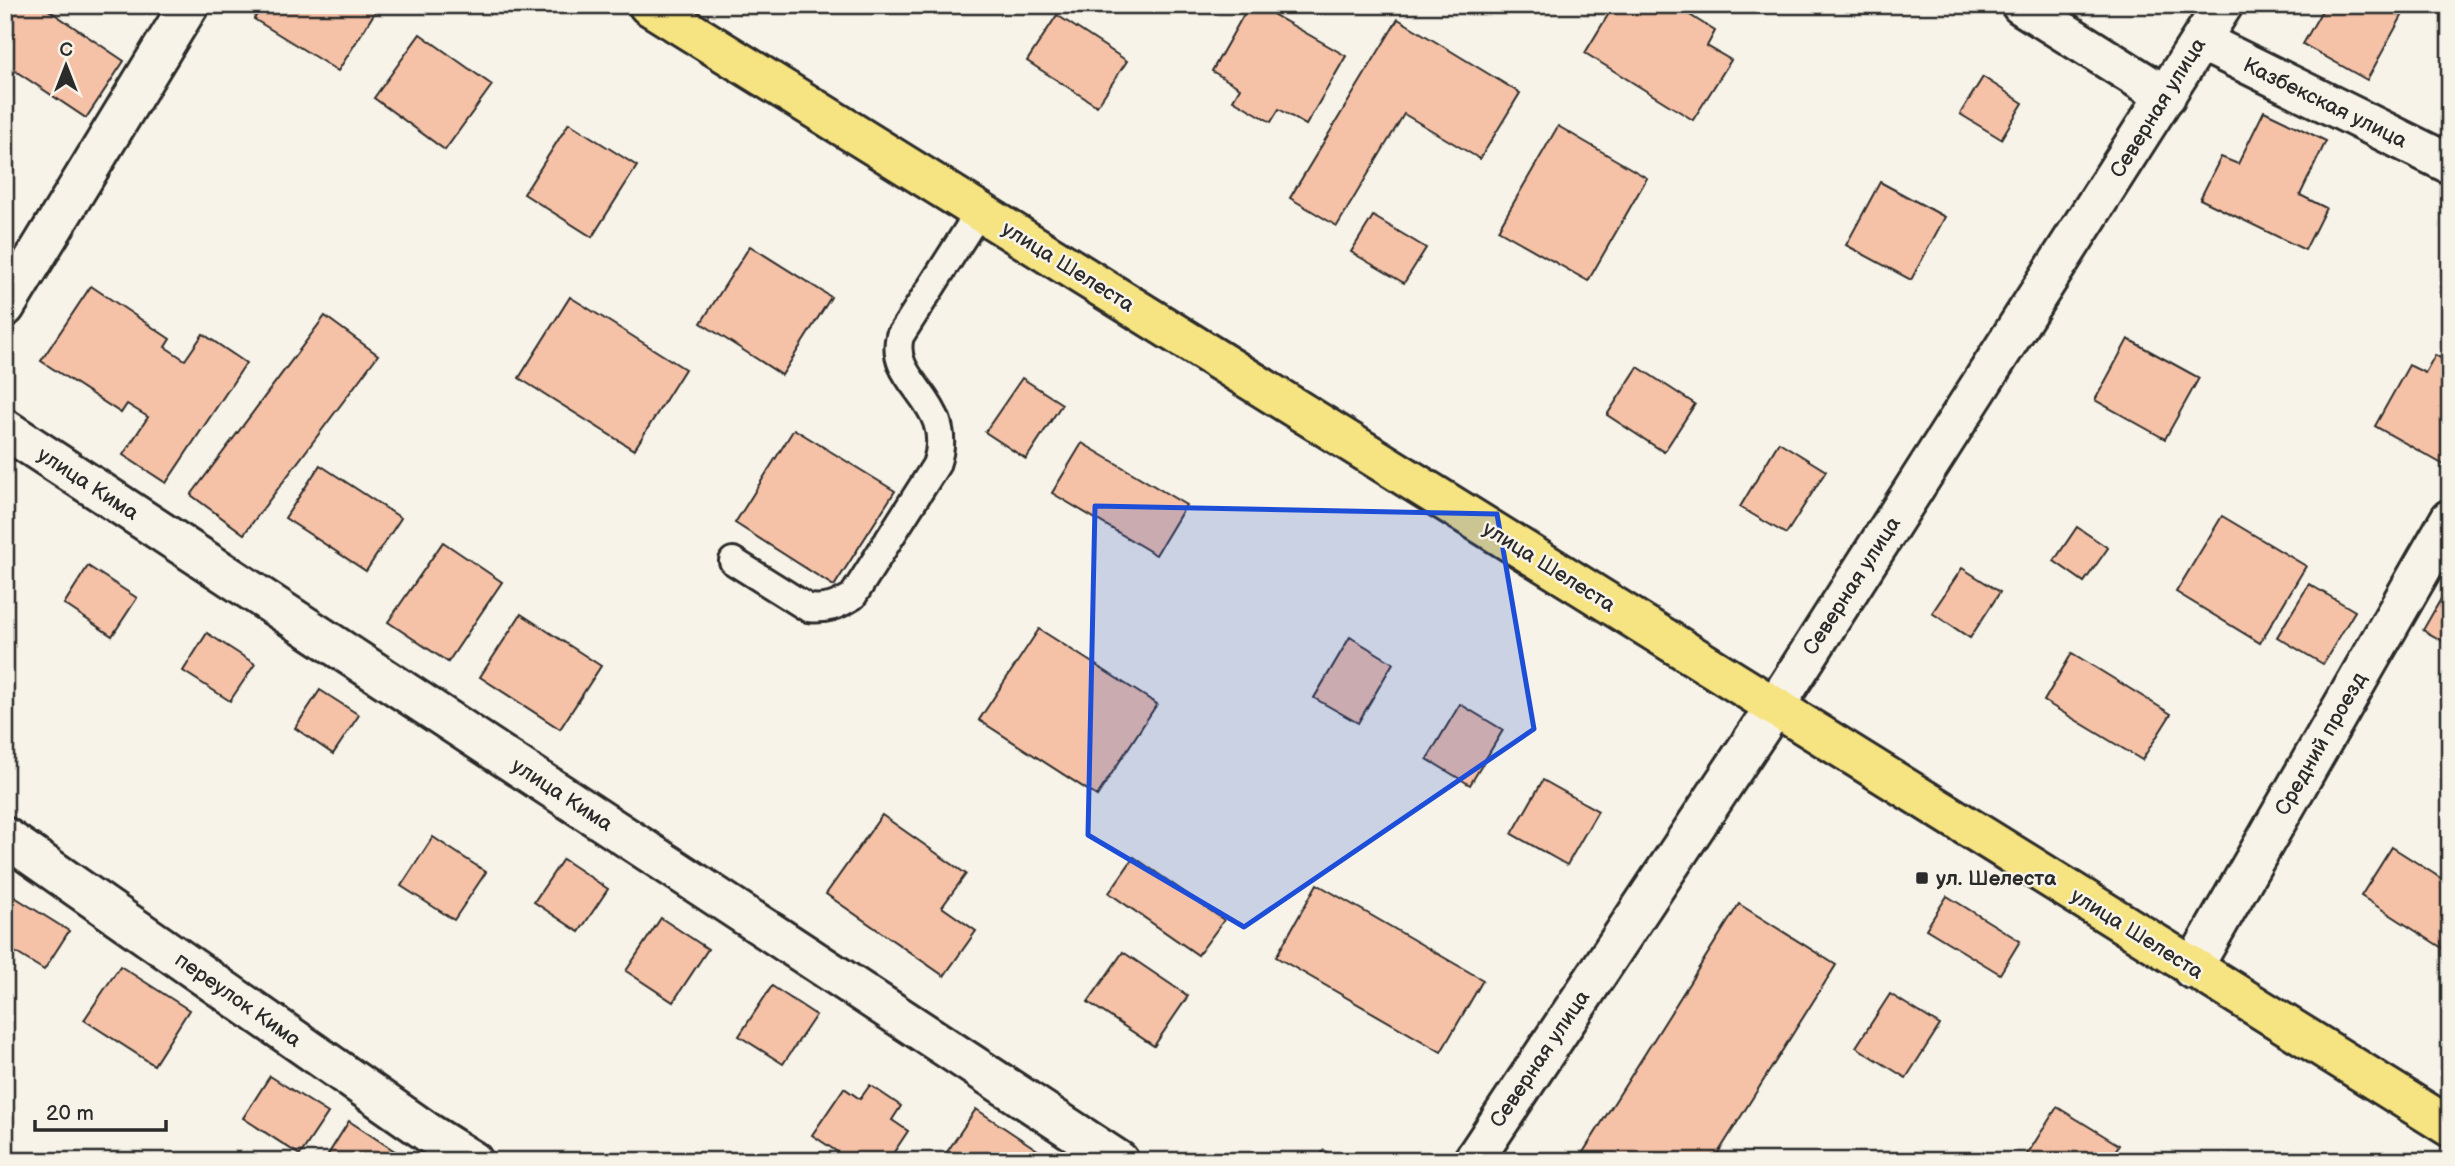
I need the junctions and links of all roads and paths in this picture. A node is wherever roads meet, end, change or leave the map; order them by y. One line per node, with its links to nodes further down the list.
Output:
1 (189, 5): 9 (street)
2 (649, 5): 8 (main road, улица Шелеста)
3 (2021, 5): 6 (street)
4 (2223, 5): 5 (street, Северная улица)
5 (2201, 41): 6 (street, Северная улица); 7 (street, Казбекская улица)
6 (2166, 96): 13 (street, Северная улица)
7 (2450, 164)
8 (979, 212): 12 (lane); 13 (main road, улица Шелеста)
9 (5, 307)
10 (5, 429): 18 (street, улица Кима)
11 (2450, 519): 15 (street, Средний проезд)
12 (733, 561)
13 (1774, 708): 15 (main road, улица Шелеста); 19 (street, Северная улица)
14 (5, 837): 17 (street, переулок Кима)
15 (2192, 969): 16 (main road, улица Шелеста)
16 (2450, 1127)
17 (473, 1161)
18 (1119, 1161)
19 (1473, 1161)

